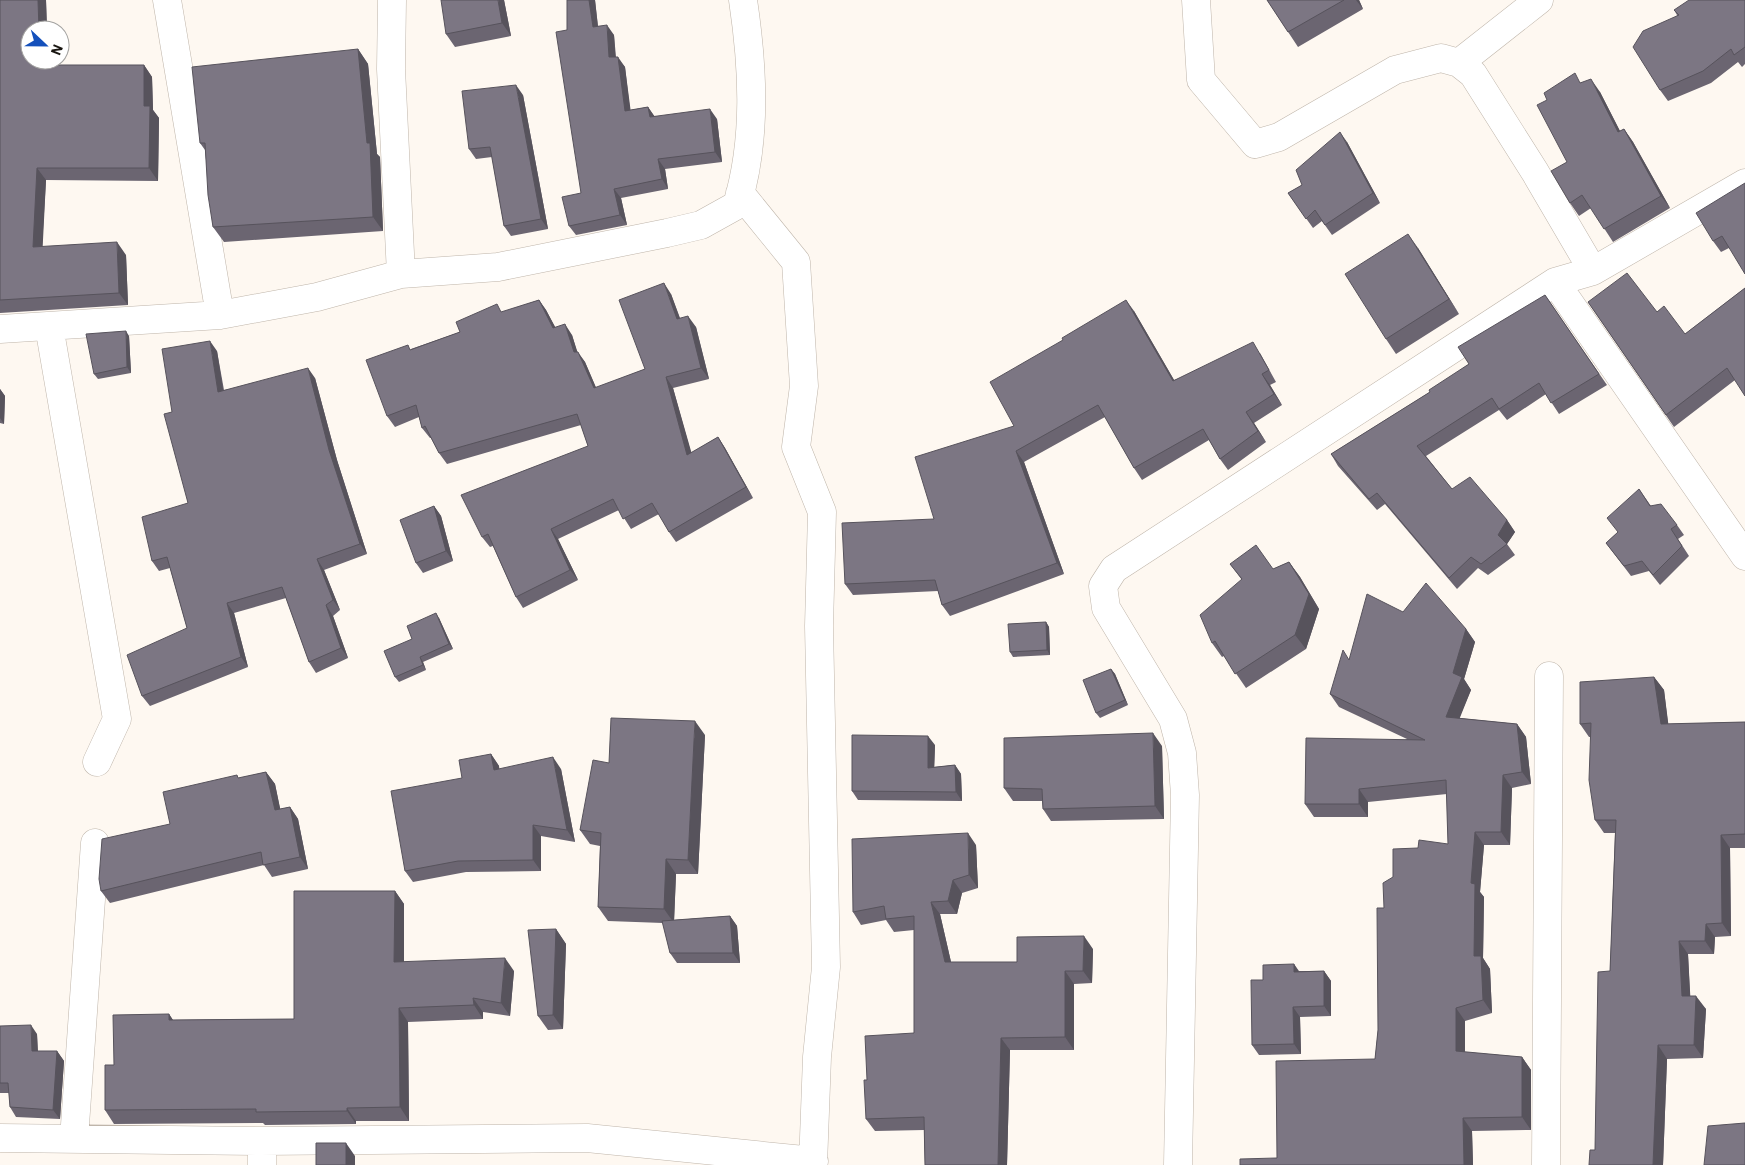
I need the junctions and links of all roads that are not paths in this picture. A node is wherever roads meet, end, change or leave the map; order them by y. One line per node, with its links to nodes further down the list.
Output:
1 (167, 0): 12 (street)
2 (392, 0): 10 (street)
3 (743, 0): 8 (street)
4 (1196, 0): 6 (street)
5 (1539, 0): 6 (street)
6 (1459, 63): 9 (street)
7 (1745, 184): 9 (street)
8 (740, 193): 10 (street); 22 (street)
9 (1593, 271): 11 (street)
10 (401, 274): 12 (street)
11 (1555, 282): 15 (street); 23 (street)
12 (220, 315): 13 (street)
13 (49, 326): 14 (street); 17 (street)
14 (0, 329)
15 (1745, 556)
16 (1549, 676): 24 (street)
17 (97, 762)
18 (96, 843): 20 (street)
19 (0, 1138): 20 (street)
20 (74, 1139): 21 (street)
21 (262, 1153): 22 (street)
22 (814, 1163)
23 (1178, 1165)
24 (1546, 1165)

